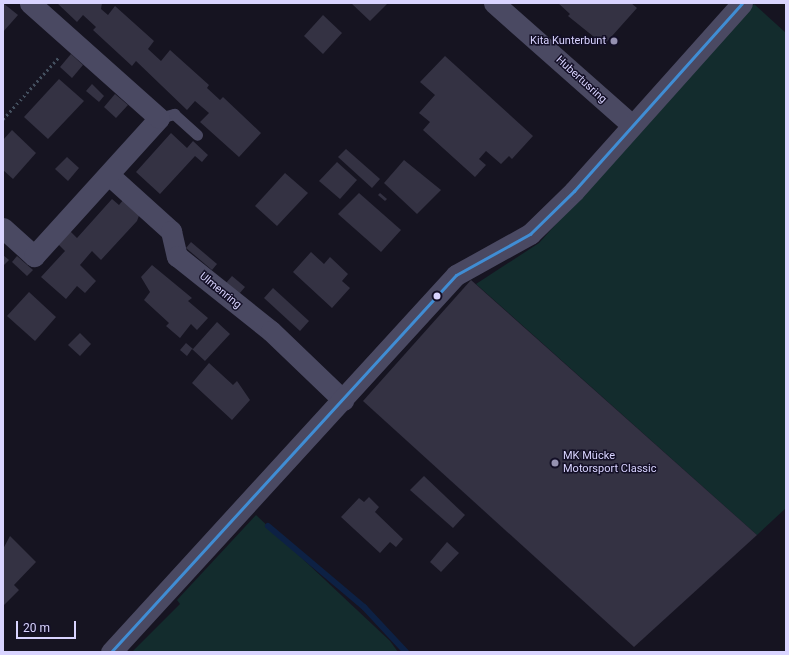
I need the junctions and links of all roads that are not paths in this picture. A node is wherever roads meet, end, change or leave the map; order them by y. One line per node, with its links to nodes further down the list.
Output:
1 (30, 3): 4 (street)
2 (494, 3): 5 (street, Hubertusring)
3 (733, 6): 5 (street)
4 (159, 118): 6 (lane); 7 (street)
5 (632, 125): 9 (street)
6 (197, 135)
7 (109, 175): 8 (street); 9 (street, Ulmenring)
8 (3, 228)
9 (343, 400): 10 (street)
10 (111, 652)

